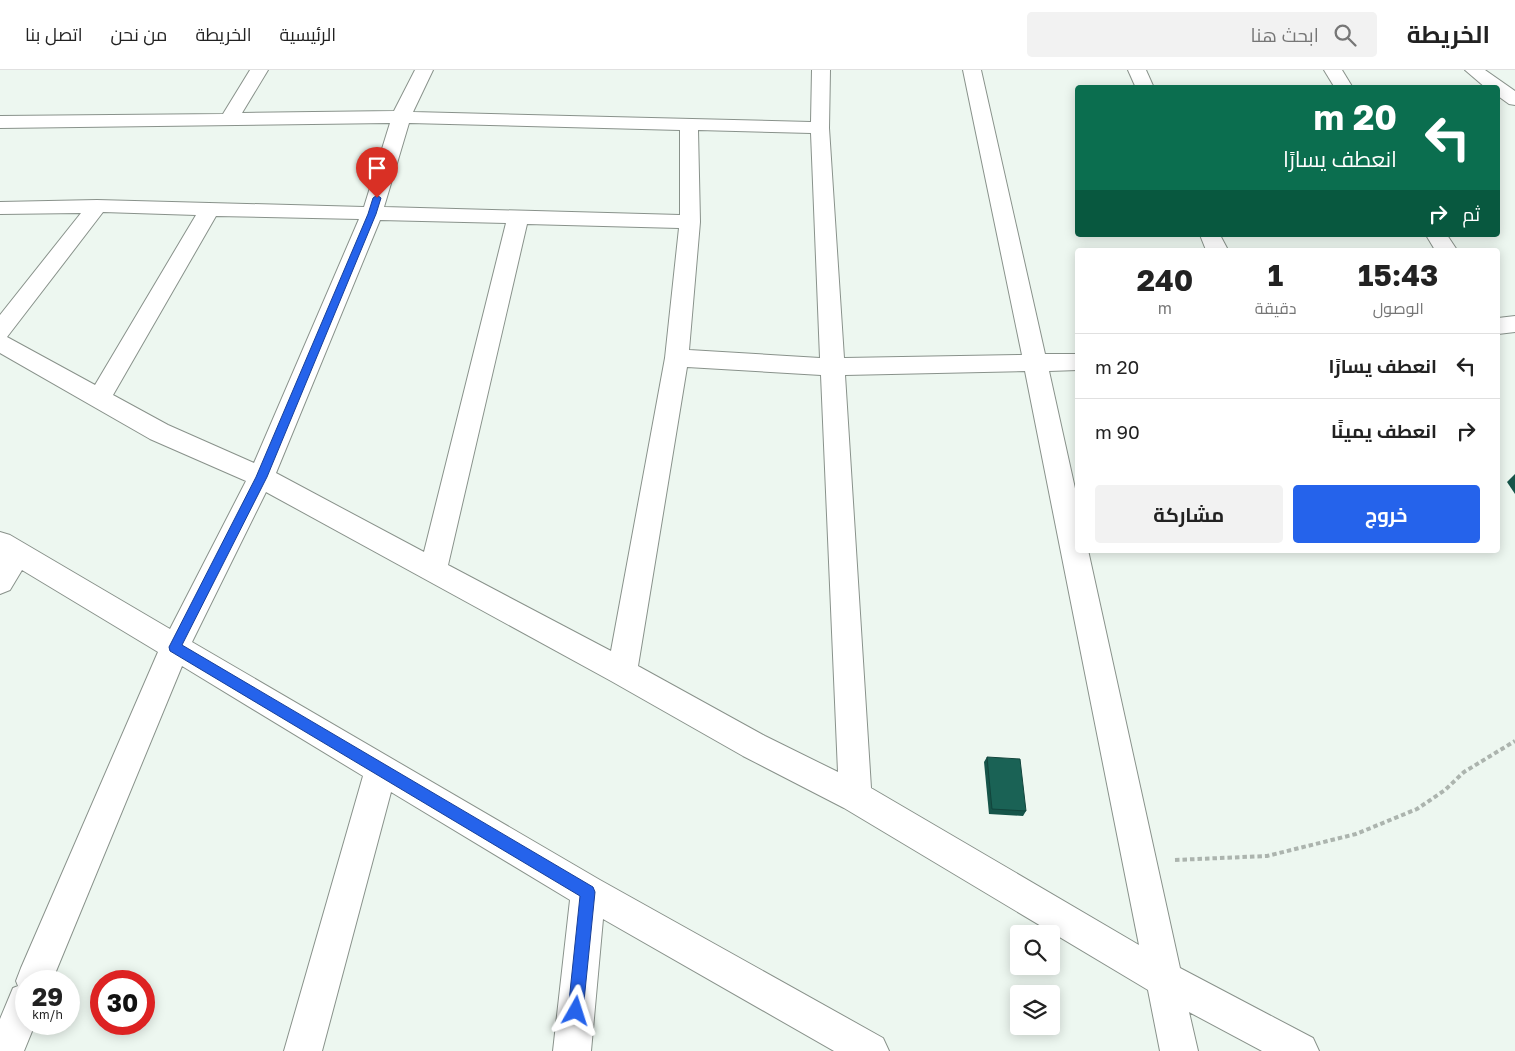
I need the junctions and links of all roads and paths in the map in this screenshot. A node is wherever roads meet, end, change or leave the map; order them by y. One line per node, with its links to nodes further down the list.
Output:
1 (259, 70): 14 (street)
2 (424, 70): 13 (street)
3 (821, 70): 17 (street)
4 (972, 70): 31 (street)
5 (1137, 70): 8 (street)
6 (1333, 70): 9 (street)
7 (1474, 70): 10 (street)
8 (1144, 85)
9 (1342, 85)
10 (1494, 85)
11 (1500, 89): 12 (street)
12 (1515, 100)
13 (401, 117): 14 (street); 16 (street); 21 (street)
14 (229, 119): 15 (street)
15 (0, 122)
16 (689, 126): 17 (street); 23 (street)
17 (820, 128): 33 (street)
18 (97, 206): 19 (street); 20 (street); 28 (street)
19 (0, 208)
20 (210, 209): 21 (street); 34 (street)
21 (372, 214): 22 (street); 35 (street)
22 (518, 218): 23 (street); 37 (street)
23 (690, 222): 30 (street)
24 (1437, 237): 25 (street)
25 (1445, 248)
26 (1515, 324): 27 (street)
27 (1500, 326)
28 (0, 330)
29 (0, 343): 34 (street)
30 (677, 358): 33 (street); 40 (street)
31 (1035, 362): 32 (street); 33 (street); 44 (street)
32 (1075, 362)
33 (833, 367): 43 (street)
34 (99, 399): 35 (street)
35 (262, 477): 37 (street); 39 (street)
36 (8, 548): 38 (street); 39 (street)
37 (433, 570): 40 (street)
38 (0, 582)
39 (175, 647): 42 (street); 46 (street)
40 (622, 672): 43 (street)
41 (1515, 740): 44 (path)
42 (381, 769): 45 (street); 51 (street)
43 (855, 797): 47 (street)
44 (1139, 861): 47 (street)
45 (588, 892): 49 (street); 52 (street)
46 (39, 970)
47 (1163, 979): 53 (street); 54 (street)
48 (15, 1027): 50 (street)
49 (869, 1050)
50 (5, 1051)
51 (303, 1051)
52 (572, 1051)
53 (1179, 1051)
54 (1300, 1051)

